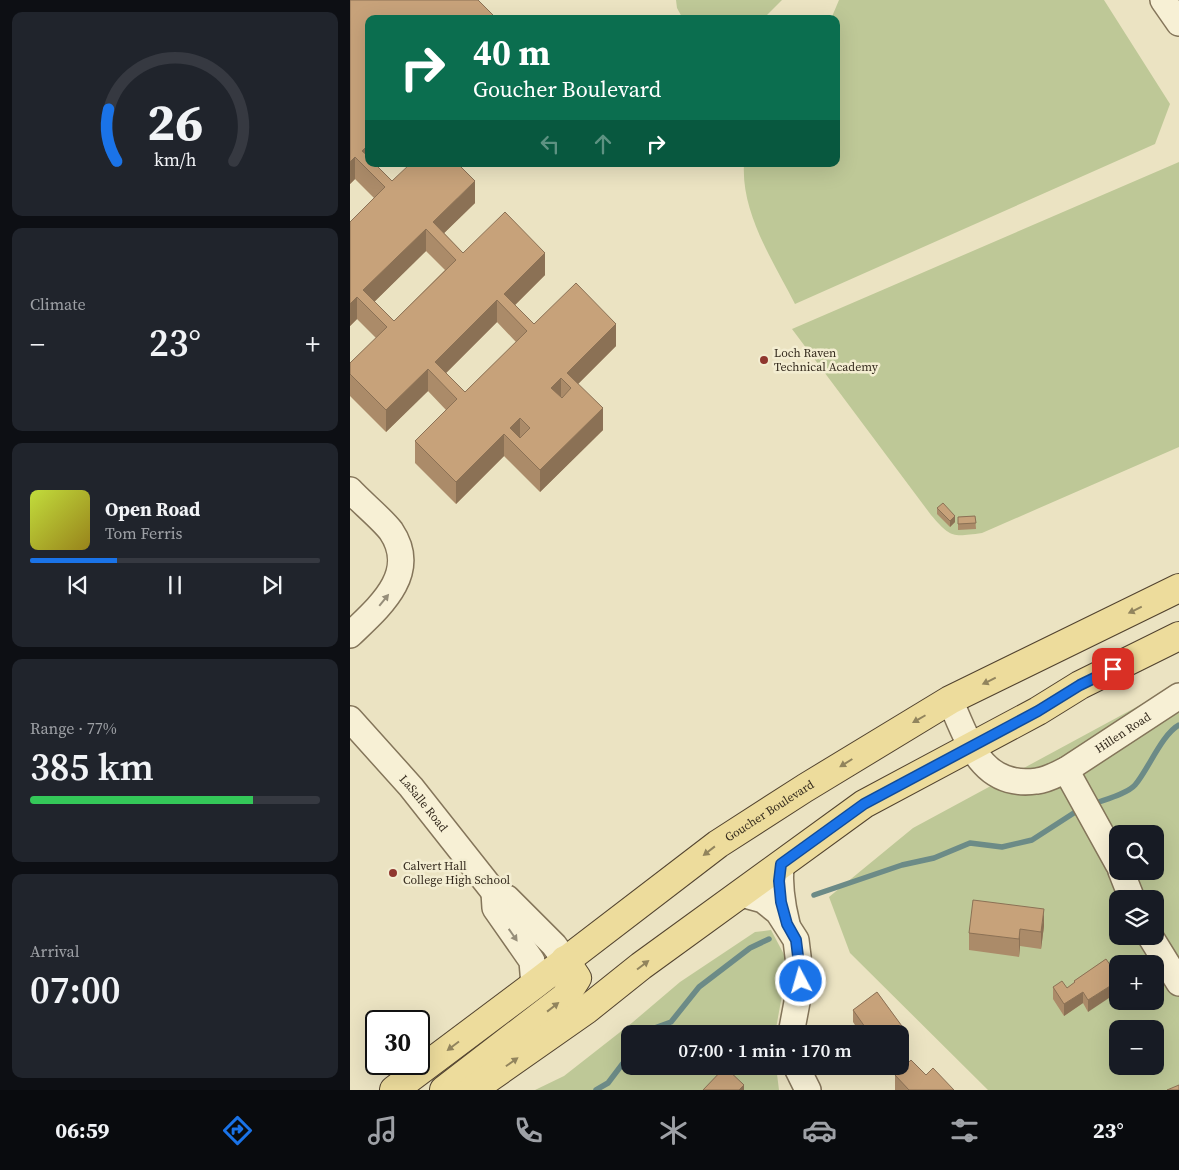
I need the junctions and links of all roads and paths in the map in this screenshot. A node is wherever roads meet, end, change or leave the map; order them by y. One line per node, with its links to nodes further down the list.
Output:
1 (1163, 0): 2 (street)
2 (1179, 23)
3 (350, 490): 5 (street, one-way to 3)
4 (1179, 588): 10 (main road, Goucher Boulevard, one-way to 10)
5 (350, 635)
6 (1179, 636): 8 (main road)
7 (1179, 654): 8 (main road)
8 (1080, 685): 12 (main road)
9 (1179, 696): 13 (street, Hillen Road)
10 (950, 700): 12 (street, Hillen Road); 20 (main road, Goucher Boulevard, one-way to 20)
11 (350, 719): 16 (street, LaSalle Road)
12 (970, 746): 13 (street, Hillen Road); 15 (main road)
13 (1066, 770): 14 (street)
14 (1109, 848)
15 (781, 864): 17 (main road); 18 (street)
16 (494, 892): 20 (street, LaSalle Road); 22 (street, LaSalle Road, one-way to 22)
17 (741, 894): 18 (street); 27 (main road, one-way to 17)
18 (787, 924): 23 (street)
19 (1156, 945): 21 (street)
20 (565, 960): 22 (main road, Goucher Boulevard); 26 (main road, one-way to 20)
21 (1179, 983)
22 (534, 985): 25 (main road, Goucher Boulevard, one-way to 25)
23 (793, 1025)
24 (800, 1075): 28 (street)
25 (394, 1090)
26 (444, 1090)
27 (472, 1090)
28 (808, 1090)

